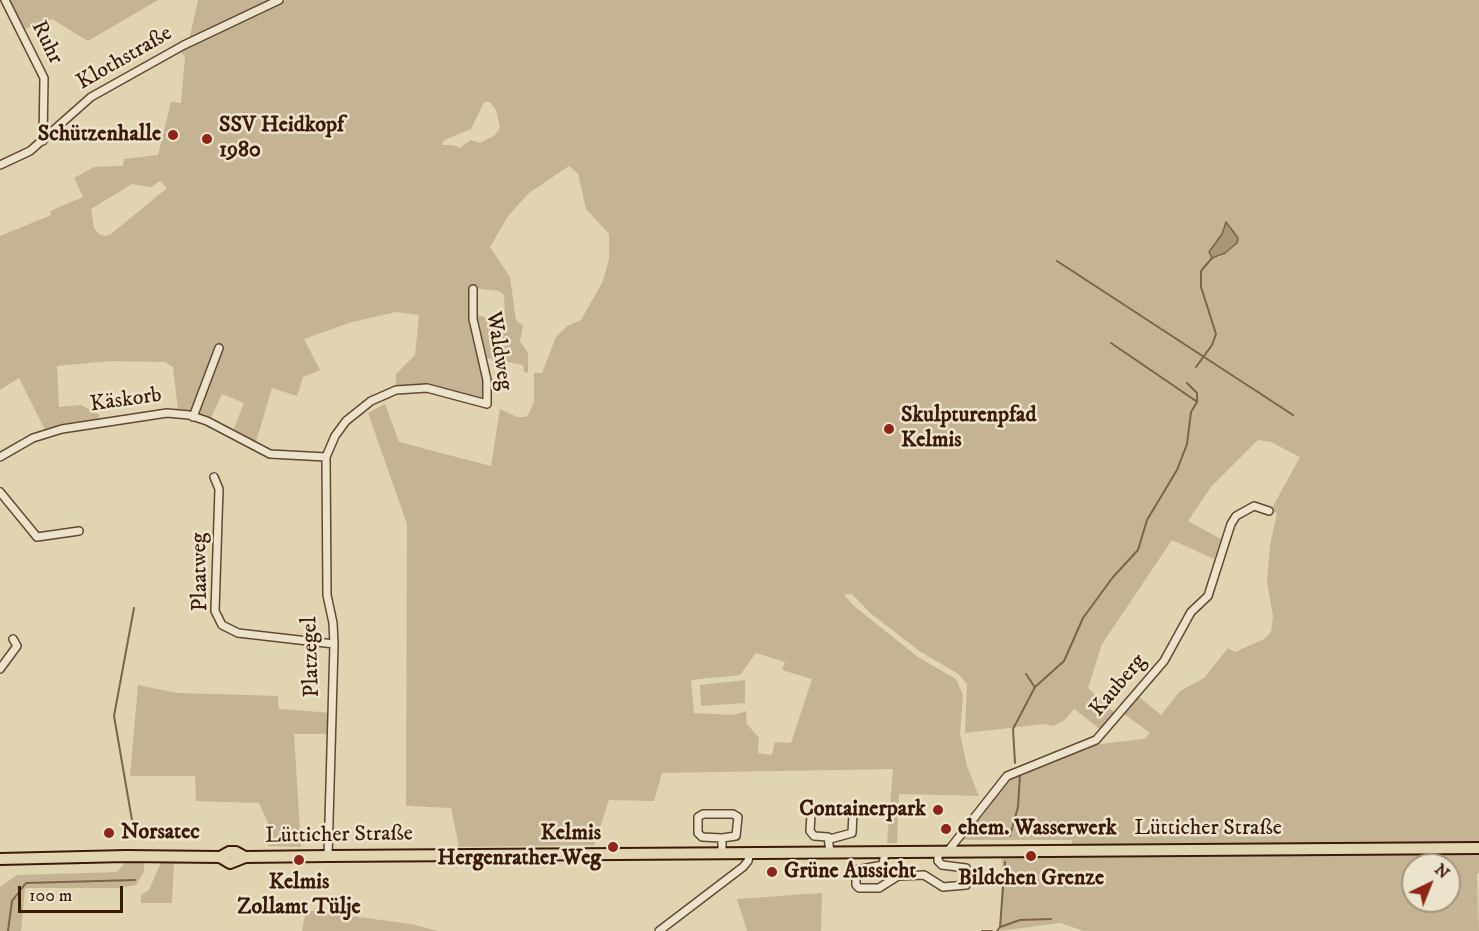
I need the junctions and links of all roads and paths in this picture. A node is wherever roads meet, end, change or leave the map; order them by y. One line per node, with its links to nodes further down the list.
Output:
1 (5, 0): 3 (street, Ruhr)
2 (279, 0): 3 (street, Klothstraße)
3 (43, 141): 4 (street, Klothstraße)
4 (0, 165)
5 (473, 289): 9 (street, Waldweg)
6 (219, 348): 7 (street)
7 (194, 417): 8 (street, Käskorb); 9 (street, Käskorb)
8 (0, 457)
9 (326, 457): 15 (street, Platzegel)
10 (213, 477): 15 (street, Plaatweg)
11 (0, 492): 13 (street)
12 (1269, 511): 20 (street, Kauberg)
13 (79, 531)
14 (13, 639): 16 (street)
15 (333, 644): 25 (street, Platzegel)
16 (0, 669)
17 (722, 838): 17 (street); 24 (street)
18 (830, 839): 18 (street); 22 (street)
19 (1479, 848): 20 (main road, Lütticher Straße)
20 (943, 851): 23 (main road, Lütticher Straße); 23 (street)
21 (750, 852): 22 (main road, Lütticher Straße); 24 (main road, Lütticher Straße); 27 (street)
22 (830, 852): 23 (main road, Lütticher Straße)
23 (885, 852)
24 (722, 853): 25 (main road, Lütticher Straße)
25 (328, 856): 26 (main road, Lütticher Straße)
26 (0, 859)
27 (659, 931)

